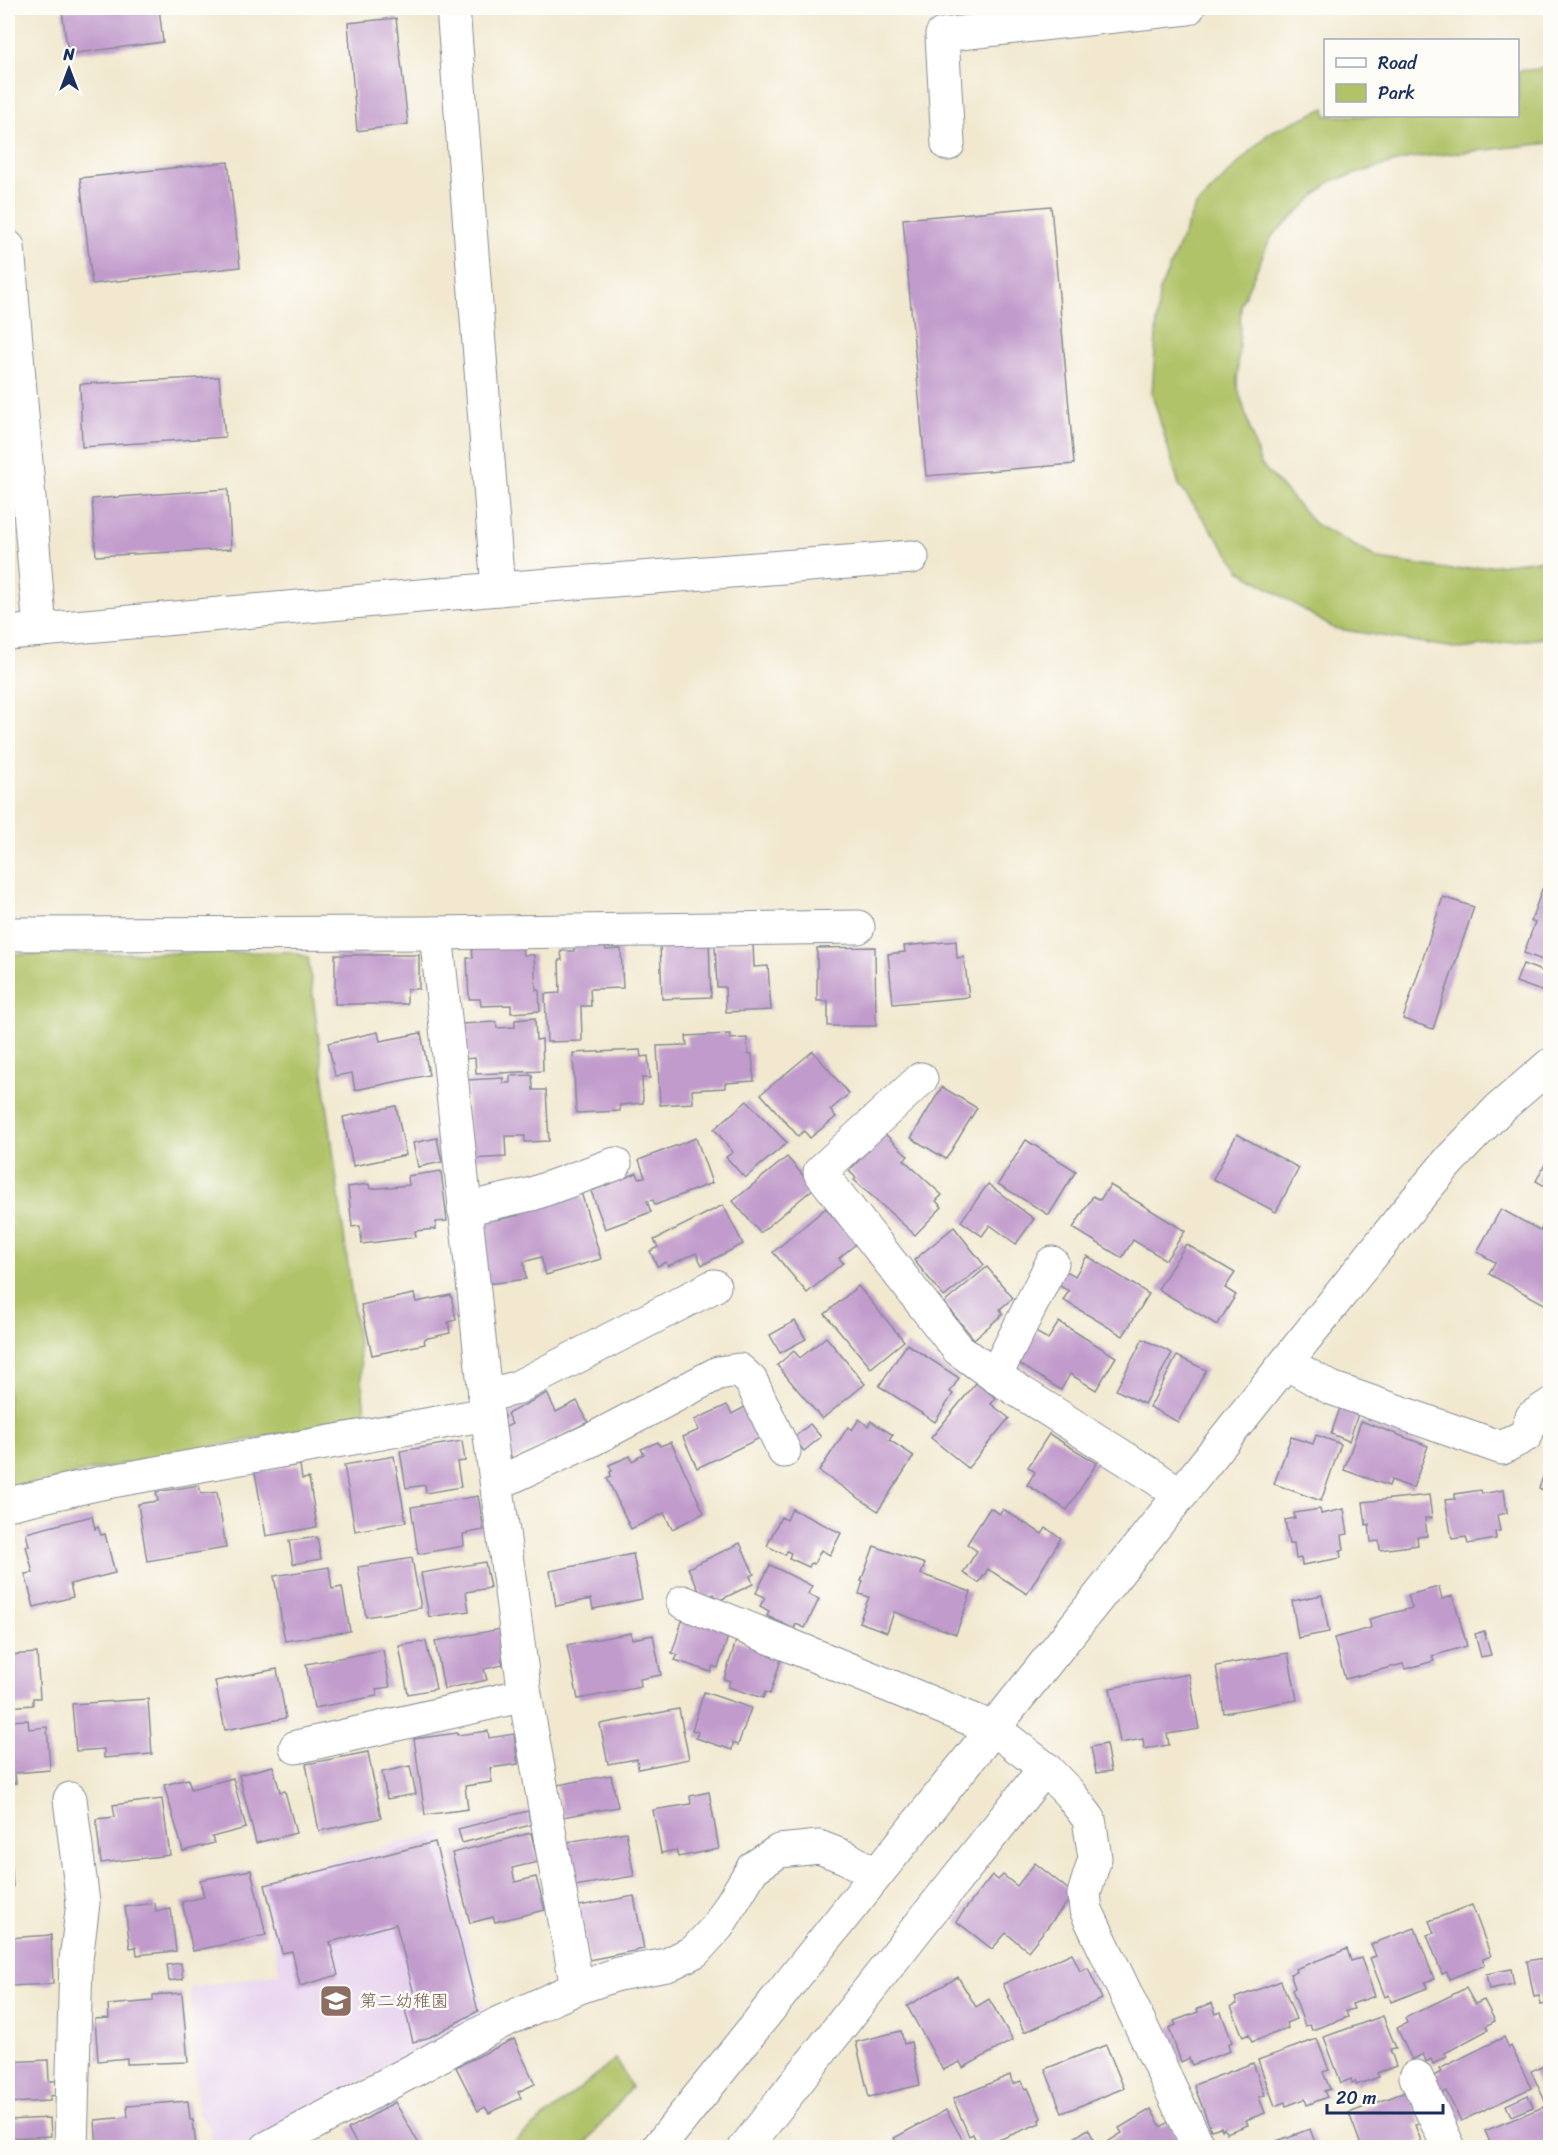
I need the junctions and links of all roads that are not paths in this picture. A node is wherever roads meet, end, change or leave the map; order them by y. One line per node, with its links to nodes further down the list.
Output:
1 (453, 8): 6 (street)
2 (1188, 8): 3 (street)
3 (948, 144)
4 (8, 247): 7 (street)
5 (912, 557): 6 (street)
6 (498, 589): 7 (street)
7 (40, 630): 8 (street)
8 (8, 633)
9 (858, 927): 10 (street)
10 (436, 933): 11 (street); 15 (street)
11 (8, 934)
12 (1551, 1065): 18 (street)
13 (921, 1079): 19 (street)
14 (615, 1164): 15 (street)
15 (464, 1209): 20 (street)
16 (1052, 1263): 19 (street)
17 (714, 1286): 20 (street)
18 (1286, 1363): 21 (street); 24 (street)
19 (994, 1376): 24 (street)
20 (486, 1405): 23 (street); 25 (street)
21 (1551, 1405)
22 (784, 1451): 23 (street)
23 (498, 1483): 27 (street)
24 (1181, 1495): 28 (street)
25 (8, 1504)
26 (683, 1602): 28 (street)
27 (525, 1695): 29 (street); 33 (street)
28 (993, 1728): 30 (street); 32 (street)
29 (296, 1747)
30 (1045, 1768): 38 (street); 39 (street)
31 (70, 1799): 35 (street)
32 (876, 1875): 33 (street); 37 (street)
33 (577, 1988): 36 (street)
34 (1416, 2077): 40 (street)
35 (71, 2148)
36 (267, 2148)
37 (658, 2148)
38 (745, 2148)
39 (1199, 2148)
40 (1449, 2148)

